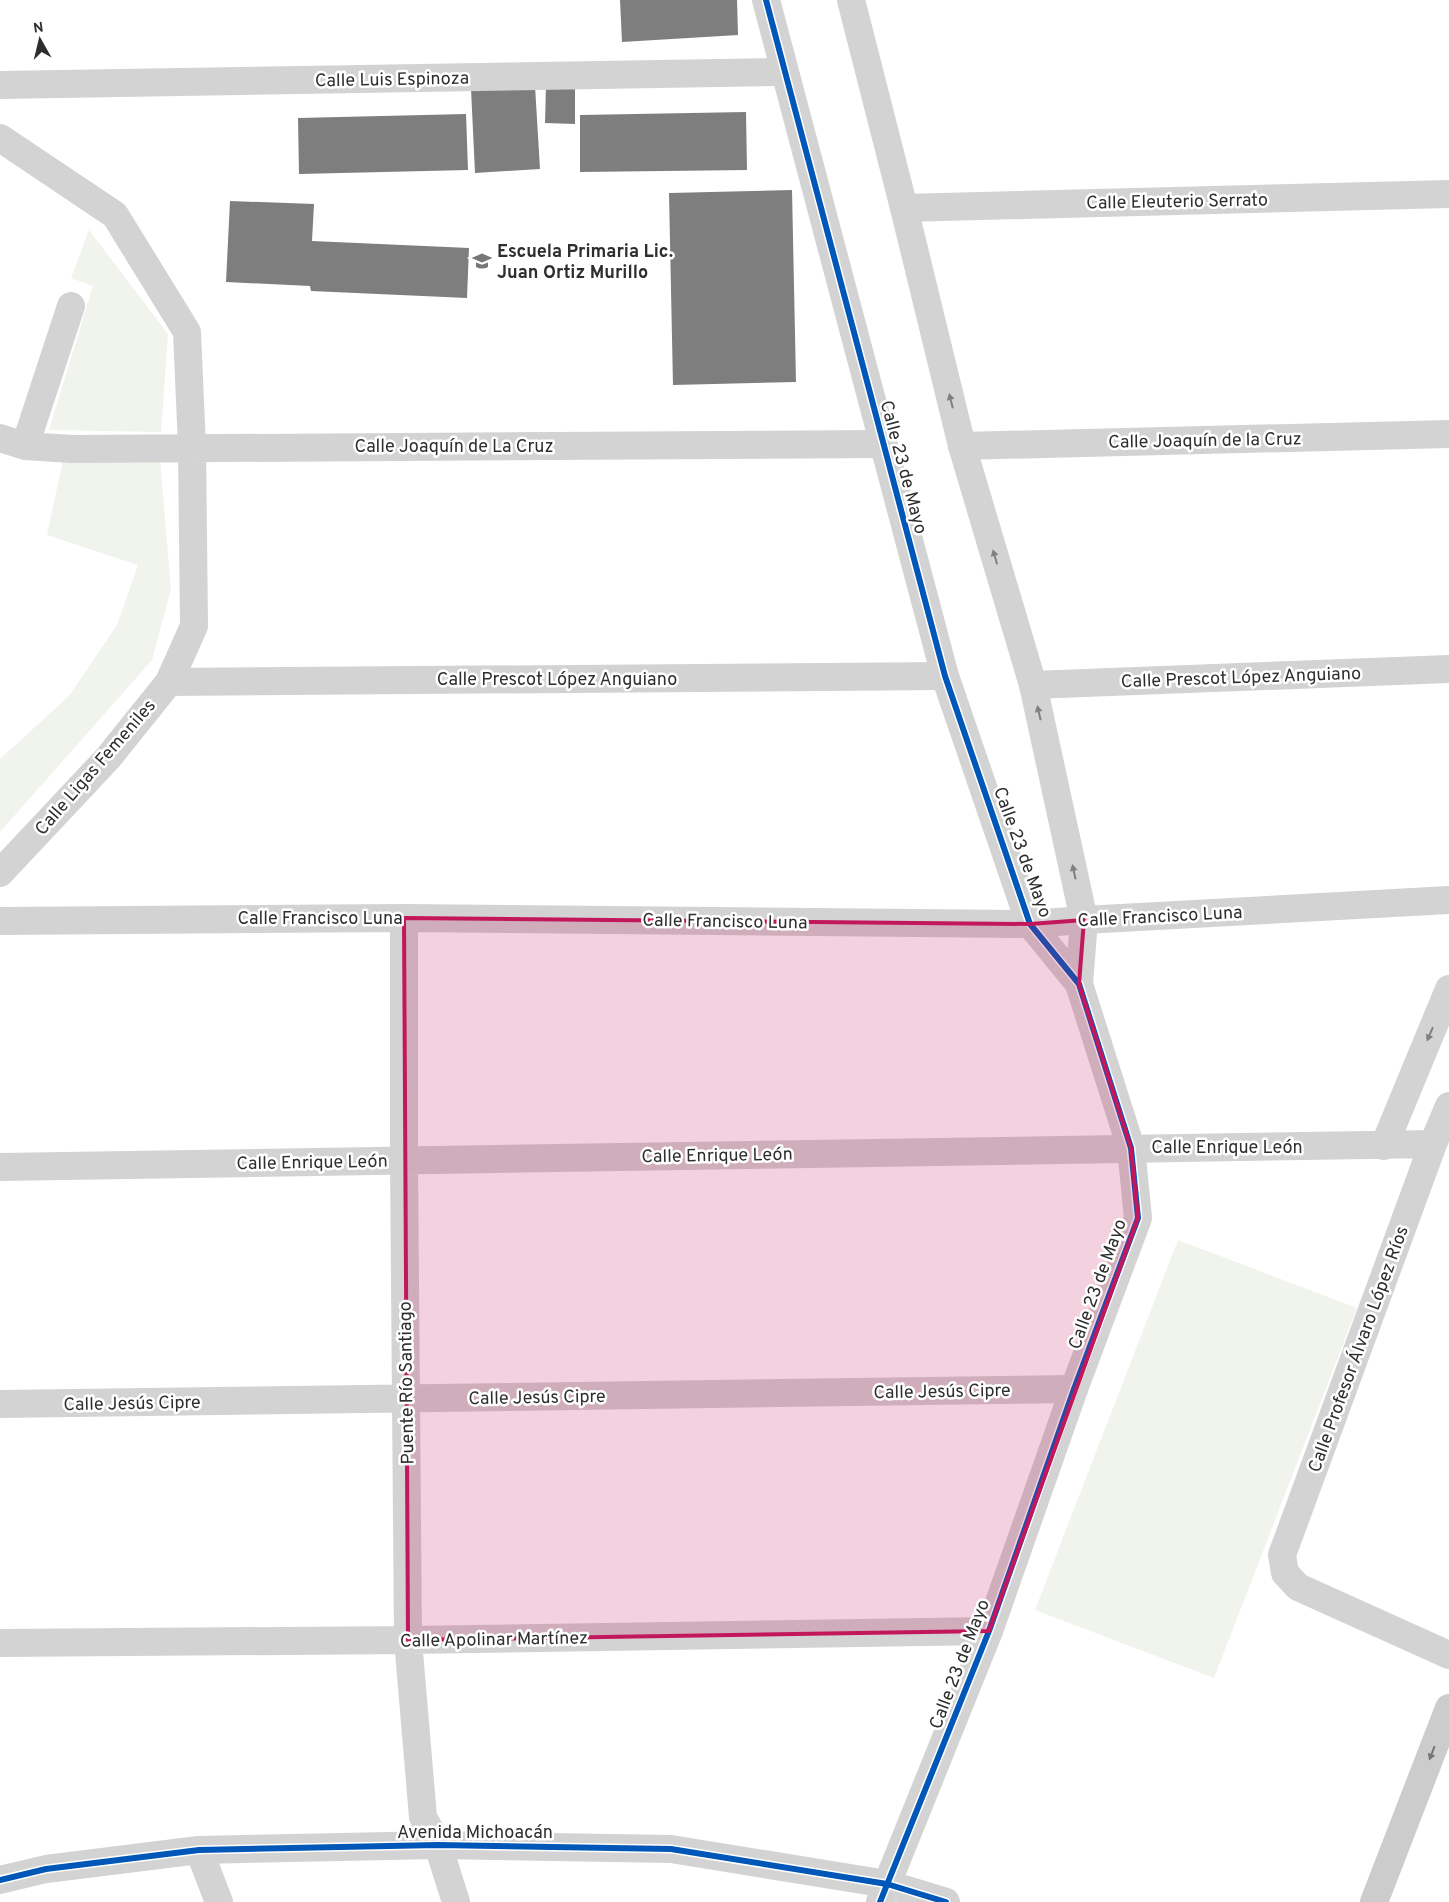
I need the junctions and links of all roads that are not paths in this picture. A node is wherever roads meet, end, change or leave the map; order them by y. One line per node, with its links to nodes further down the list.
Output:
1 (766, 0): 3 (street, Calle 23 de Mayo)
2 (851, 0): 7 (street, Calle 23 de Mayo)
3 (784, 72): 4 (street, Calle Luis Espinoza); 11 (street, Calle 23 de Mayo)
4 (0, 85)
5 (0, 138): 14 (street, Calle Ligas Femeniles)
6 (1449, 194): 7 (street, Calle Eleuterio Serrato)
7 (904, 208): 13 (street, Calle 23 de Mayo, one-way to 7)
8 (71, 306): 12 (street)
9 (1449, 434): 13 (street, Calle Joaquín de la Cruz)
10 (0, 438): 12 (street)
11 (883, 444): 14 (street, Calle Joaquín de La Cruz); 16 (street, Calle 23 de Mayo)
12 (26, 446): 14 (street, Calle Joaquín de La Cruz)
13 (962, 446): 18 (street, Calle 23 de Mayo, one-way to 13)
14 (192, 447): 17 (street, Calle Ligas Femeniles)
15 (1449, 669): 18 (street, Calle Prescot López Anguiano)
16 (945, 676): 17 (street, Calle Prescot López Anguiano); 24 (street, Calle 23 de Mayo)
17 (169, 682): 19 (street, Calle Ligas Femeniles)
18 (1033, 685): 23 (street, Calle 23 de Mayo, one-way to 18)
19 (0, 873)
20 (1449, 900): 23 (street, Calle Francisco Luna)
21 (404, 918): 22 (street, Calle Francisco Luna); 24 (street, Calle Francisco Luna); 31 (street, Puente Río Santiago)
22 (0, 920)
23 (1084, 920): 24 (street, Calle Francisco Luna); 25 (street, Calle 23 de Mayo)
24 (1030, 924): 25 (street, Calle 23 de Mayo)
25 (1079, 984): 30 (street, Calle 23 de Mayo)
26 (1449, 988): 29 (street, one-way to 29)
27 (1449, 1106): 28 (street, Calle Profesor Álvaro López Ríos)
28 (1433, 1144): 29 (street, Calle Enrique León); 39 (street, Calle Profesor Álvaro López Ríos)
29 (1384, 1146): 30 (street, Calle Enrique León)
30 (1131, 1148): 31 (street, Calle Enrique León); 33 (street, Calle 23 de Mayo)
31 (404, 1161): 32 (street, Calle Enrique León); 34 (street, Puente Río Santiago)
32 (0, 1167)
33 (1074, 1389): 34 (street, Calle Jesús Cipre); 36 (street, Calle 23 de Mayo)
34 (406, 1399): 35 (street, Calle Jesús Cipre); 37 (street, Puente Río Santiago)
35 (0, 1404)
36 (989, 1631): 37 (street, Calle Apolinar Martínez); 44 (street, Calle 23 de Mayo)
37 (408, 1640): 38 (street, Calle Apolinar Martínez); 41 (street, Puente Río Santiago)
38 (0, 1643)
39 (1449, 1655)
40 (1449, 1708): 48 (main road, one-way to 48)
41 (438, 1845): 42 (street, Avenida Michoacán); 44 (street, Avenida Michoacán); 46 (street, Puente Río Santiago)
42 (199, 1850): 43 (street, Avenida Michoacán); 45 (street)
43 (0, 1880)
44 (884, 1893): 47 (street, Avenida Michoacán)
45 (218, 1902)
46 (456, 1902)
47 (946, 1902)
48 (1374, 1902)

